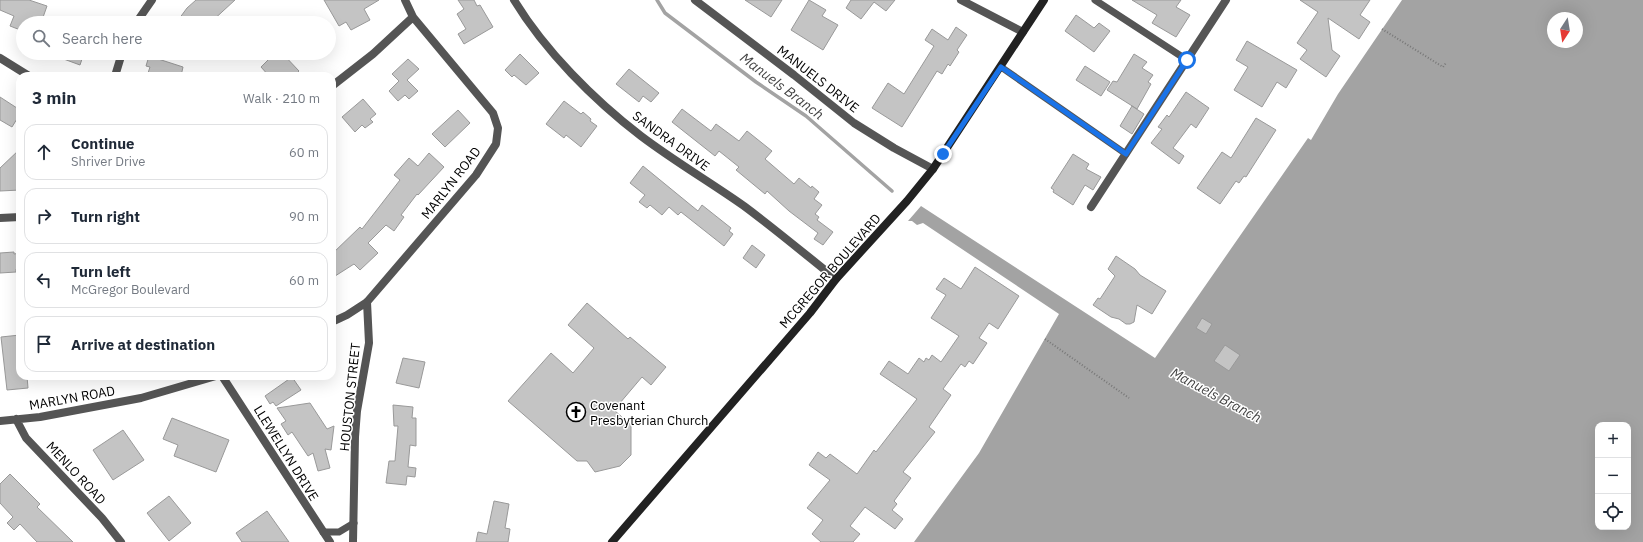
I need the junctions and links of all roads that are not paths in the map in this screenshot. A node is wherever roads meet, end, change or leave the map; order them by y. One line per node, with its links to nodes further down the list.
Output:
1 (152, 0): 9 (street)
2 (405, 0): 10 (street, MARLYN ROAD)
3 (514, 0): 24 (street, SANDRA DRIVE)
4 (695, 0): 20 (street, MANUELS DRIVE)
5 (961, 0): 11 (street)
6 (1044, 0): 11 (main road, MCGREGOR BOULEVARD)
7 (1094, 0): 14 (lane)
8 (1226, 0): 14 (street)
9 (141, 16)
10 (413, 16): 18 (street); 25 (street, MARLYN ROAD)
11 (1023, 32): 15 (main road, MCGREGOR BOULEVARD)
12 (0, 58): 16 (street)
13 (120, 60): 17 (street)
14 (1187, 60): 19 (street)
15 (1001, 67): 19 (lane); 20 (main road, MCGREGOR BOULEVARD)
16 (23, 72)
17 (116, 72)
18 (336, 83)
19 (1126, 154): 21 (street)
20 (933, 169): 24 (main road, MCGREGOR BOULEVARD)
21 (1091, 207)
22 (16, 217): 23 (street)
23 (0, 218)
24 (836, 279): 36 (main road, MCGREGOR BOULEVARD)
25 (367, 302): 26 (street, MARLYN ROAD); 31 (street, HOUSTON STREET)
26 (336, 320)
27 (202, 380): 29 (street, MARLYN ROAD)
28 (225, 380): 32 (street, LLEWELLYN DRIVE)
29 (16, 419): 30 (street, MARLYN ROAD); 33 (street, MENLO ROAD)
30 (0, 421)
31 (354, 523): 32 (lane); 35 (street, HOUSTON STREET)
32 (323, 532): 34 (street, LLEWELLYN DRIVE)
33 (121, 542)
34 (330, 542)
35 (353, 542)
36 (612, 542)

